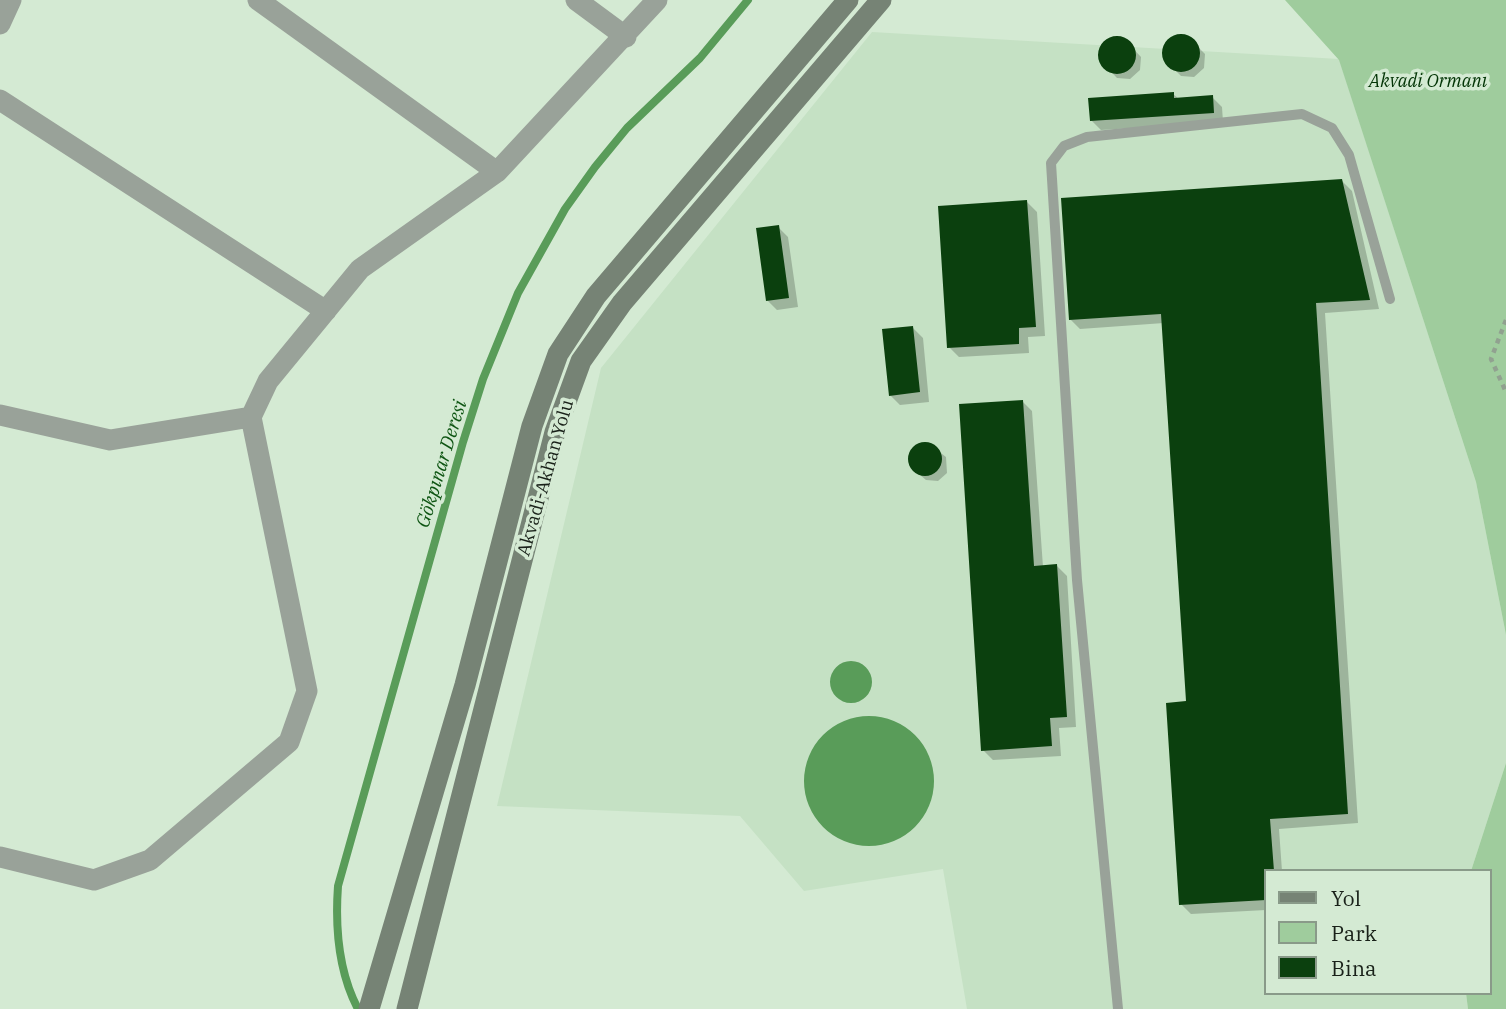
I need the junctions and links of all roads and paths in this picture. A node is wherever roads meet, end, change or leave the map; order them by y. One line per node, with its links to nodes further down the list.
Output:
1 (11, 0): 7 (street)
2 (258, 0): 10 (street)
3 (576, 0): 8 (street)
4 (657, 0): 8 (street)
5 (848, 0): 19 (main road, Akvadi-Akhan Yolu)
6 (881, 0): 18 (main road, Akvadi-Akhan Yolu)
7 (0, 24)
8 (626, 37): 10 (street)
9 (0, 100): 12 (street)
10 (497, 172): 12 (street)
11 (1391, 299): 20 (lane)
12 (326, 311): 16 (street)
13 (1506, 320): 14 (path)
14 (1506, 392)
15 (0, 415): 16 (street)
16 (251, 416): 17 (street)
17 (0, 857)
18 (407, 1008)
19 (369, 1009)
20 (1118, 1009)

